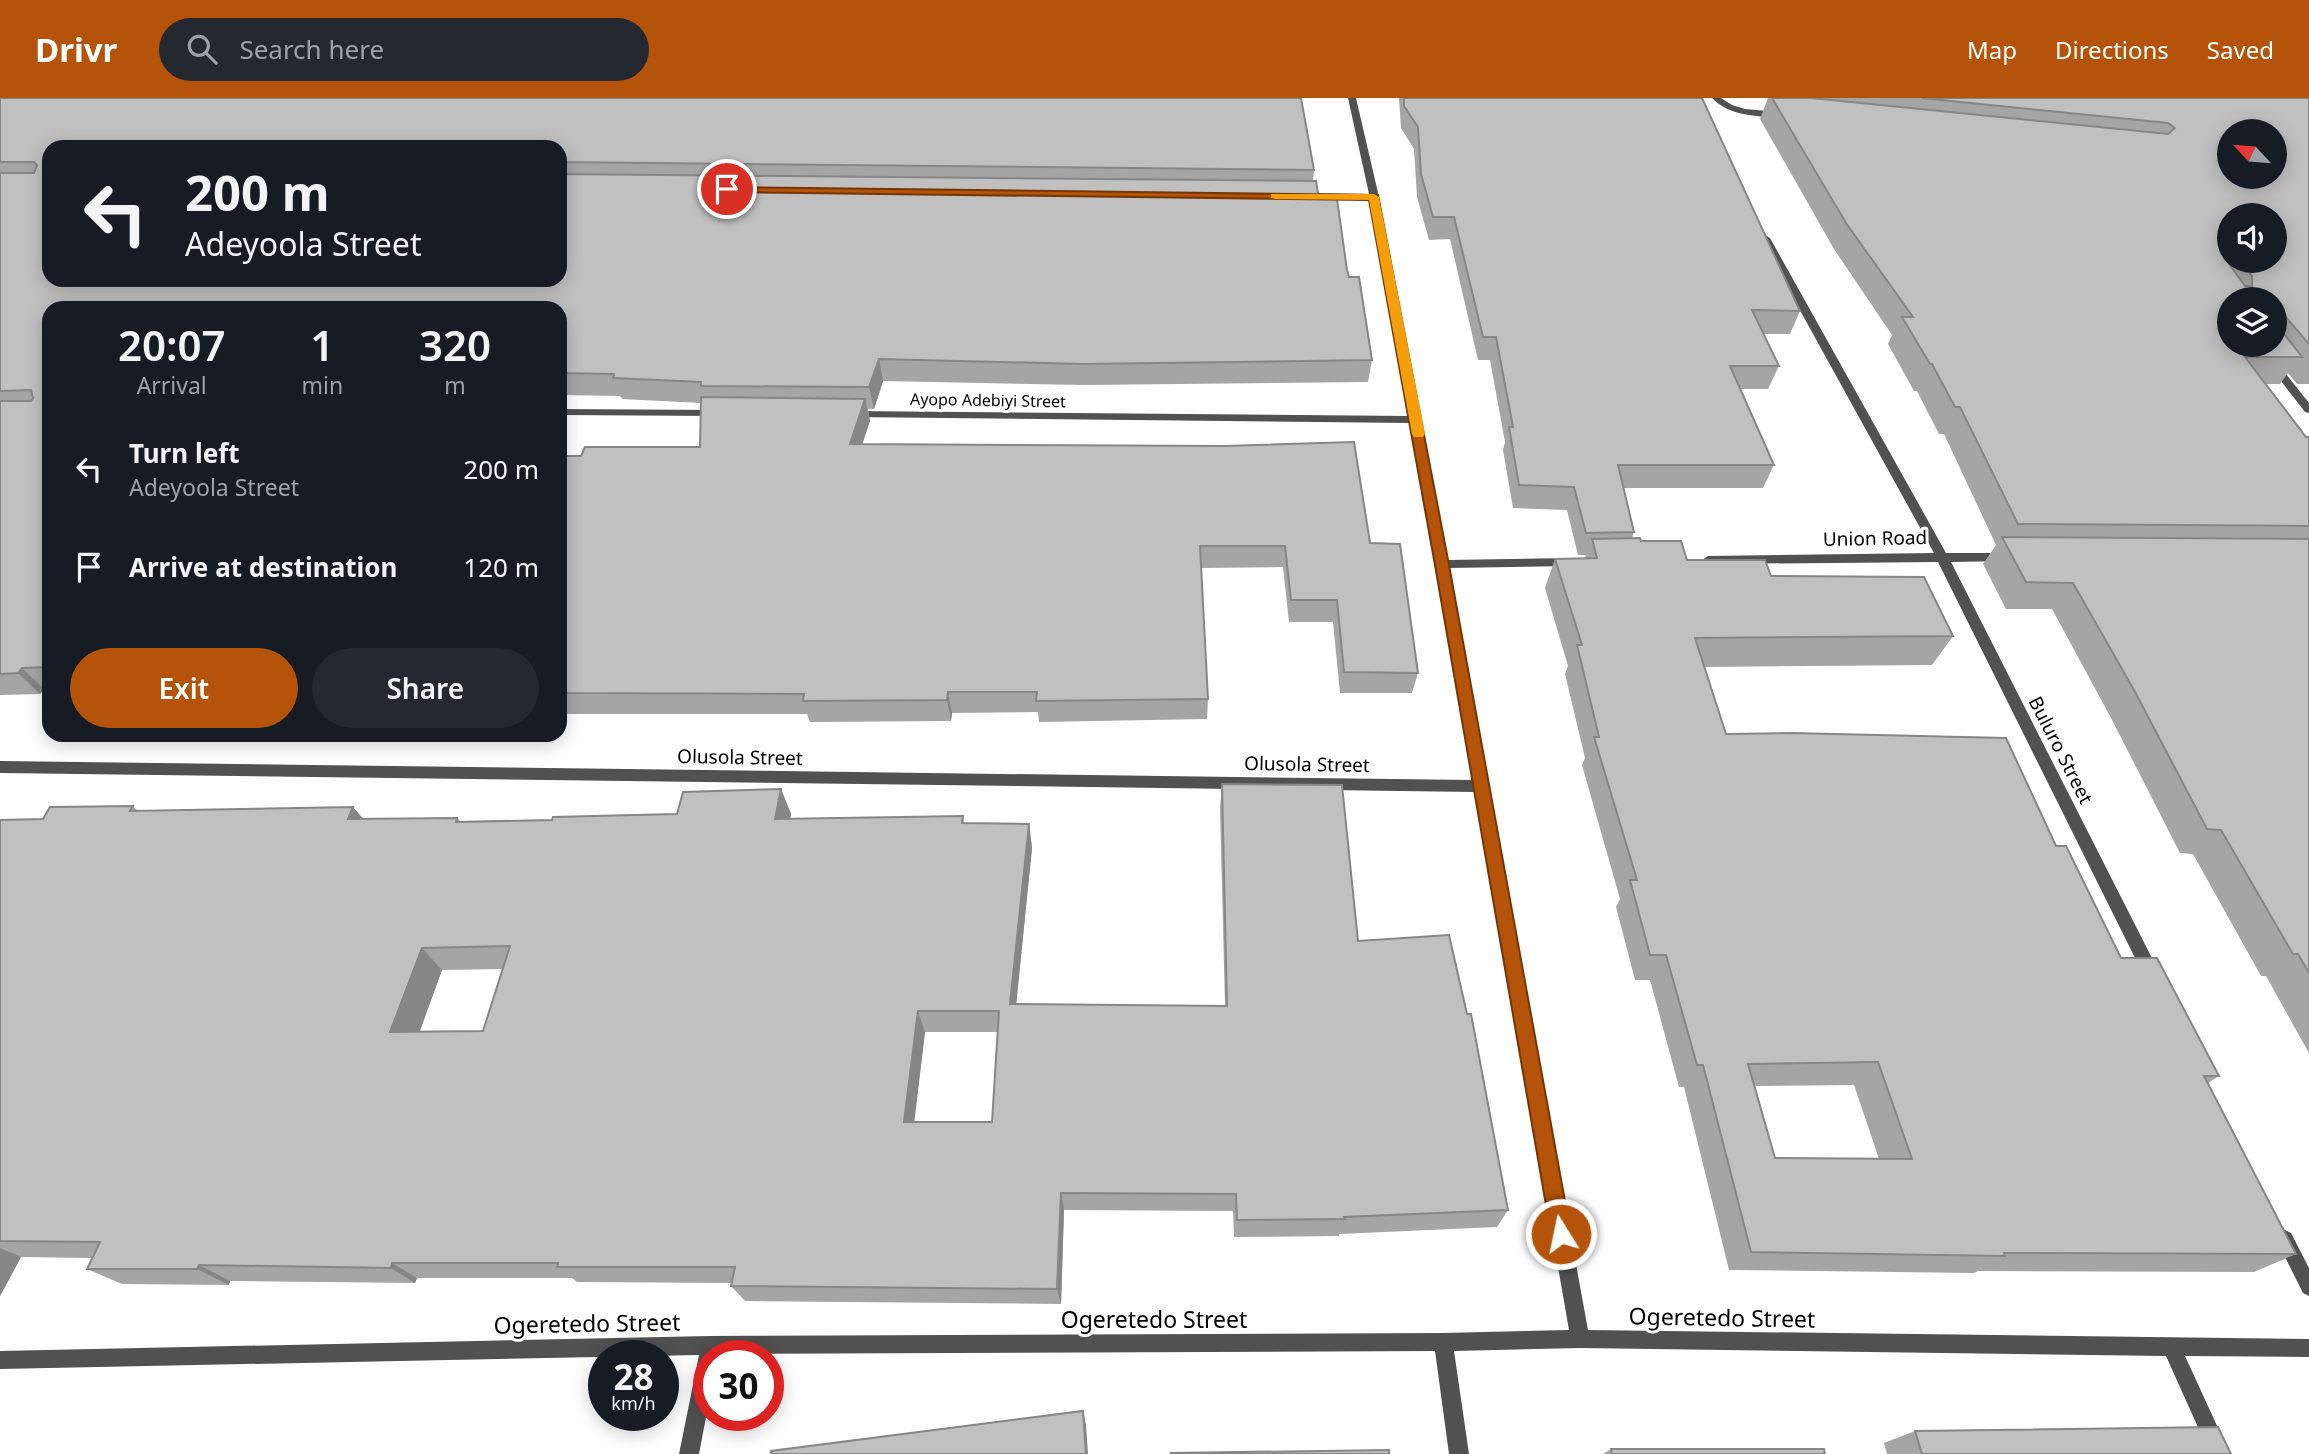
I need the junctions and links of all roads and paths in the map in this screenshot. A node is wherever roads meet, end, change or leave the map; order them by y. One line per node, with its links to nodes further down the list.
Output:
1 (1352, 98): 5 (street)
2 (1716, 98): 3 (street)
3 (1788, 116)
4 (1292, 196): 5 (street)
5 (1374, 197): 12 (street)
6 (1765, 238): 13 (street, Buluro Street)
7 (2267, 357): 8 (street)
8 (2309, 410)
9 (567, 412): 10 (street)
10 (726, 413)
11 (836, 414): 12 (street, Ayopo Adebiyi Street)
12 (1415, 420): 17 (street)
13 (1942, 556): 14 (street, Union Road); 15 (street, Union Road); 20 (street, Buluro Street)
14 (2024, 557)
15 (1692, 561)
16 (1581, 562): 17 (street)
17 (1442, 565): 19 (street)
18 (0, 767): 19 (street, Olusola Street)
19 (1479, 786): 23 (street)
20 (2160, 990)
21 (2278, 1225): 22 (street)
22 (2309, 1287)
23 (1580, 1339): 24 (street, Ogeretedo Street); 27 (street, Ogeretedo Street)
24 (1443, 1342): 26 (street, Ogeretedo Street); 32 (street)
25 (693, 1345): 29 (street, Ogeretedo Street)
26 (784, 1345)
27 (2172, 1348): 28 (street, Ogeretedo Street); 33 (street)
28 (2309, 1348)
29 (0, 1360)
30 (693, 1431): 31 (street)
31 (689, 1454)
32 (1459, 1454)
33 (2220, 1454)

